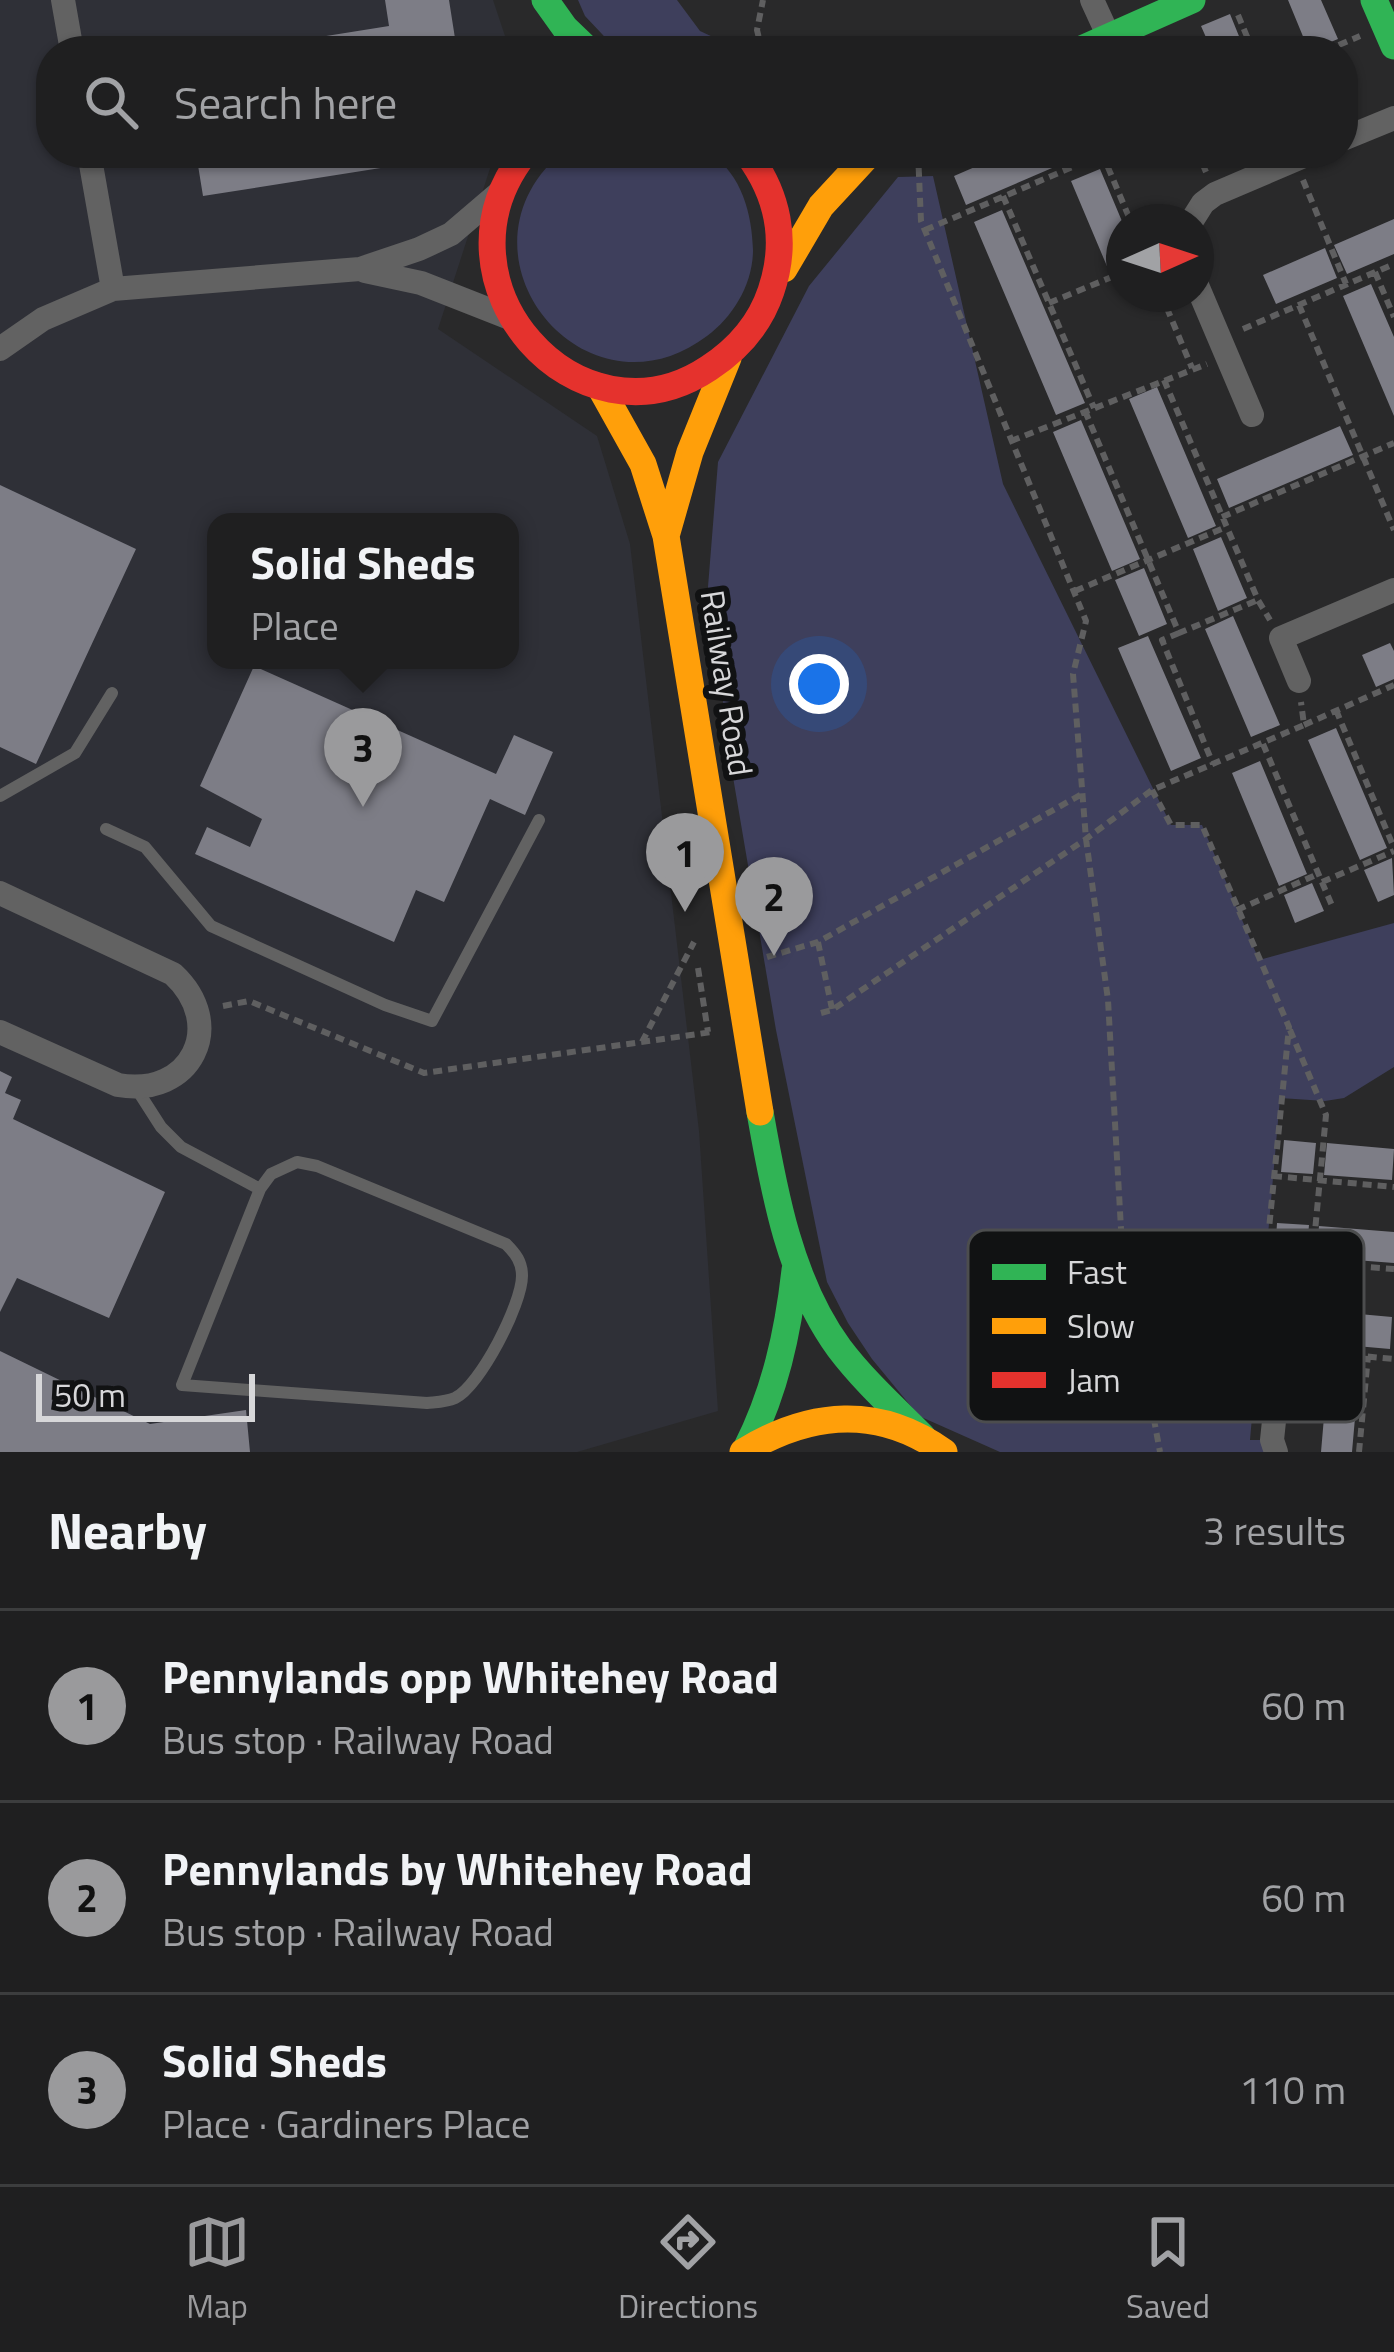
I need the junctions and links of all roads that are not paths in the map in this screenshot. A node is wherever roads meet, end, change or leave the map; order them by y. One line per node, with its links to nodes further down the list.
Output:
1 (63, 0): 6 (street)
2 (544, 0): 7 (main road); 8 (main road)
3 (1091, 0): 9 (street)
4 (1192, 0): 10 (main road)
5 (1374, 0): 11 (main road)
6 (69, 36)
7 (548, 36)
8 (574, 36)
9 (1109, 36)
10 (1111, 36)
11 (1394, 46)
12 (1394, 118): 13 (street)
13 (1358, 134)
14 (92, 168): 22 (street)
15 (515, 168): 19 (main road)
16 (758, 168): 23 (main road)
17 (852, 168): 23 (main road)
18 (1277, 168): 20 (street)
19 (501, 191): 21 (street); 25 (main road)
20 (1202, 204)
21 (360, 269): 22 (street); 25 (street)
22 (112, 290): 26 (street)
23 (773, 293): 27 (main road)
24 (1208, 312): 29 (street)
25 (510, 318): 28 (main road)
26 (0, 349)
27 (728, 358): 28 (main road); 30 (main road, Railway Road)
28 (600, 387): 30 (main road, Railway Road)
29 (1252, 416)
30 (667, 536): 41 (main road, Railway Road)
31 (1394, 590): 32 (street)
32 (1299, 681)
33 (112, 693): 34 (lane)
34 (0, 796)
35 (539, 820): 36 (lane)
36 (106, 829)
37 (0, 893): 39 (street)
38 (0, 1032): 39 (street)
39 (136, 1088): 40 (lane)
40 (260, 1189): 40 (lane)
41 (795, 1266): 43 (main road, Railway Road); 44 (main road, Railway Road)
42 (1274, 1422): 45 (street)
43 (938, 1446): 44 (main road)
44 (744, 1451)
45 (1276, 1452)

